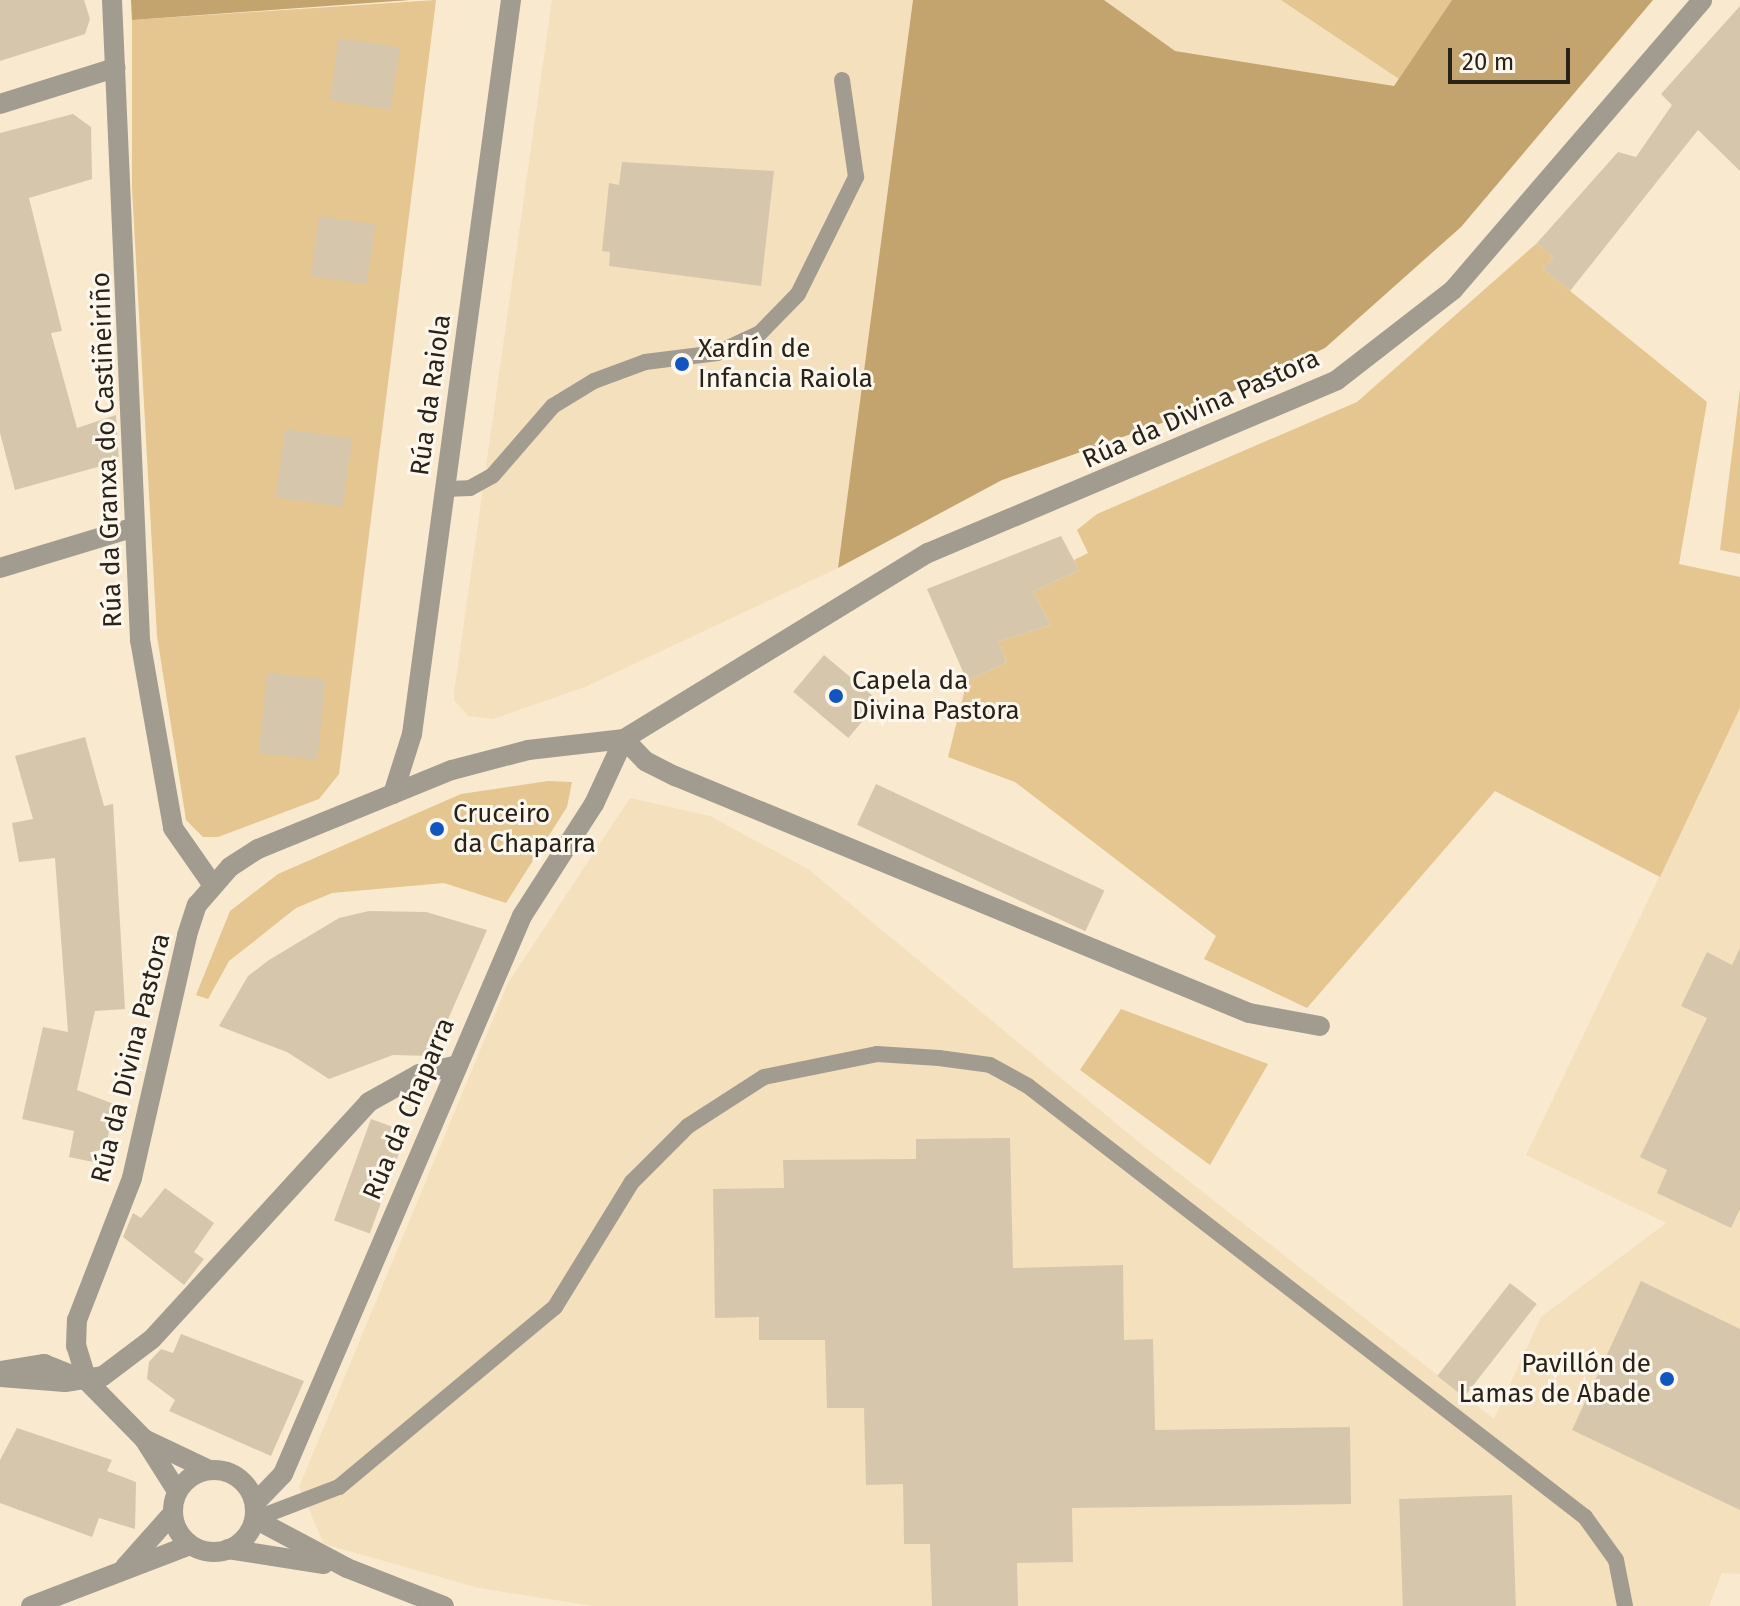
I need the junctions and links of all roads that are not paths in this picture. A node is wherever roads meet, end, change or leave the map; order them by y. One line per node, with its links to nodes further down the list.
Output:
1 (112, 0): 4 (street, Rúa da Granxa do Castiñeiriño)
2 (511, 0): 7 (street, Rúa da Raiola)
3 (1702, 0): 10 (street, Rúa da Divina Pastora)
4 (115, 68): 6 (street); 8 (street, Rúa da Granxa do Castiñeiriño)
5 (842, 80): 7 (lane)
6 (0, 104)
7 (445, 489): 11 (street, Rúa da Raiola)
8 (135, 527): 9 (street); 12 (street, Rúa da Granxa do Castiñeiriño)
9 (0, 568)
10 (624, 739): 11 (street, Rúa da Divina Pastora); 13 (street); 14 (street, Rúa da Chaparra)
11 (393, 794): 12 (street, Rúa da Divina Pastora)
12 (212, 884): 17 (street, Rúa da Divina Pastora)
13 (1320, 1026)
14 (455, 1066): 17 (street); 21 (street, Rúa da Chaparra)
15 (0, 1371): 17 (street)
16 (0, 1377): 17 (street)
17 (87, 1381): 18 (street)
18 (144, 1439): 19 (street); 20 (street)
19 (207, 1469): 20 (street); 21 (street)
20 (177, 1491): 22 (street)
21 (255, 1511): 24 (street); 26 (street); 29 (lane)
22 (172, 1514): 23 (street); 25 (street)
23 (190, 1545): 24 (street); 25 (street)
24 (228, 1549): 26 (street)
25 (125, 1567): 27 (street)
26 (347, 1568): 28 (street)
27 (31, 1606)
28 (444, 1606)
29 (1625, 1606)

